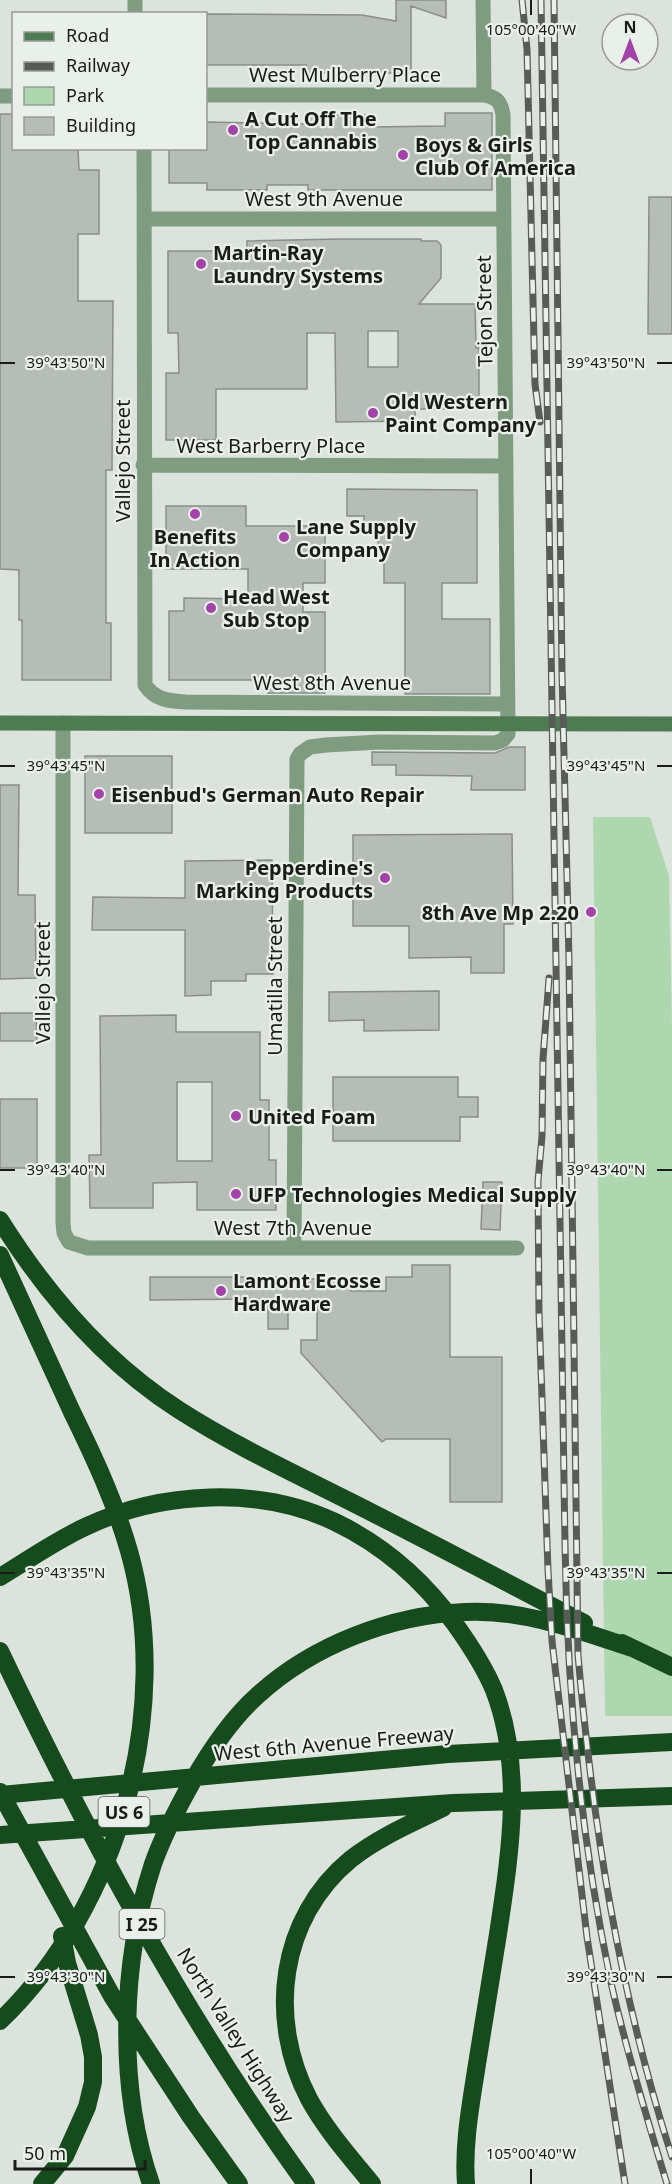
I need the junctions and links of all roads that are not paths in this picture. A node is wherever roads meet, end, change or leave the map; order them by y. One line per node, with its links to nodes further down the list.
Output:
1 (483, 0): 2 (street)
2 (484, 94): 3 (street, West Mulberry Place); 6 (street, Tejon Street)
3 (207, 95)
4 (144, 150): 5 (street, Vallejo Street)
5 (144, 219): 6 (street, West 9th Avenue); 7 (street, Vallejo Street)
6 (504, 219): 8 (street, Tejon Street)
7 (143, 465): 8 (street, West Barberry Place); 9 (street, Vallejo Street)
8 (506, 466): 10 (street, Tejon Street)
9 (156, 697): 10 (street, West 8th Avenue)
10 (508, 704): 14 (street, Tejon Street)
11 (0, 723): 12 (main road)
12 (63, 723): 13 (main road); 16 (street, Vallejo Street)
13 (672, 724)
14 (326, 745): 17 (street, Umatilla Street)
15 (0, 1220): 21 (highway)
16 (69, 1242): 17 (street, West 7th Avenue)
17 (294, 1248): 18 (street, West 7th Avenue)
18 (517, 1248)
19 (0, 1255): 30 (highway, US 6)
20 (0, 1577): 36 (highway)
21 (632, 1648): 23 (highway); 32 (highway)
22 (0, 1651): 34 (highway, North Valley Highway / I 25)
23 (672, 1667)
24 (672, 1742): 25 (highway, West 6th Avenue Freeway)
25 (0, 1793): 29 (highway)
26 (672, 1796): 27 (highway)
27 (453, 1803): 28 (highway); 35 (highway)
28 (0, 1835)
29 (56, 1896): 31 (highway); 33 (highway)
30 (0, 2021)
31 (42, 2184)
32 (151, 2184)
33 (239, 2184)
34 (306, 2184)
35 (372, 2184)
36 (466, 2184)

